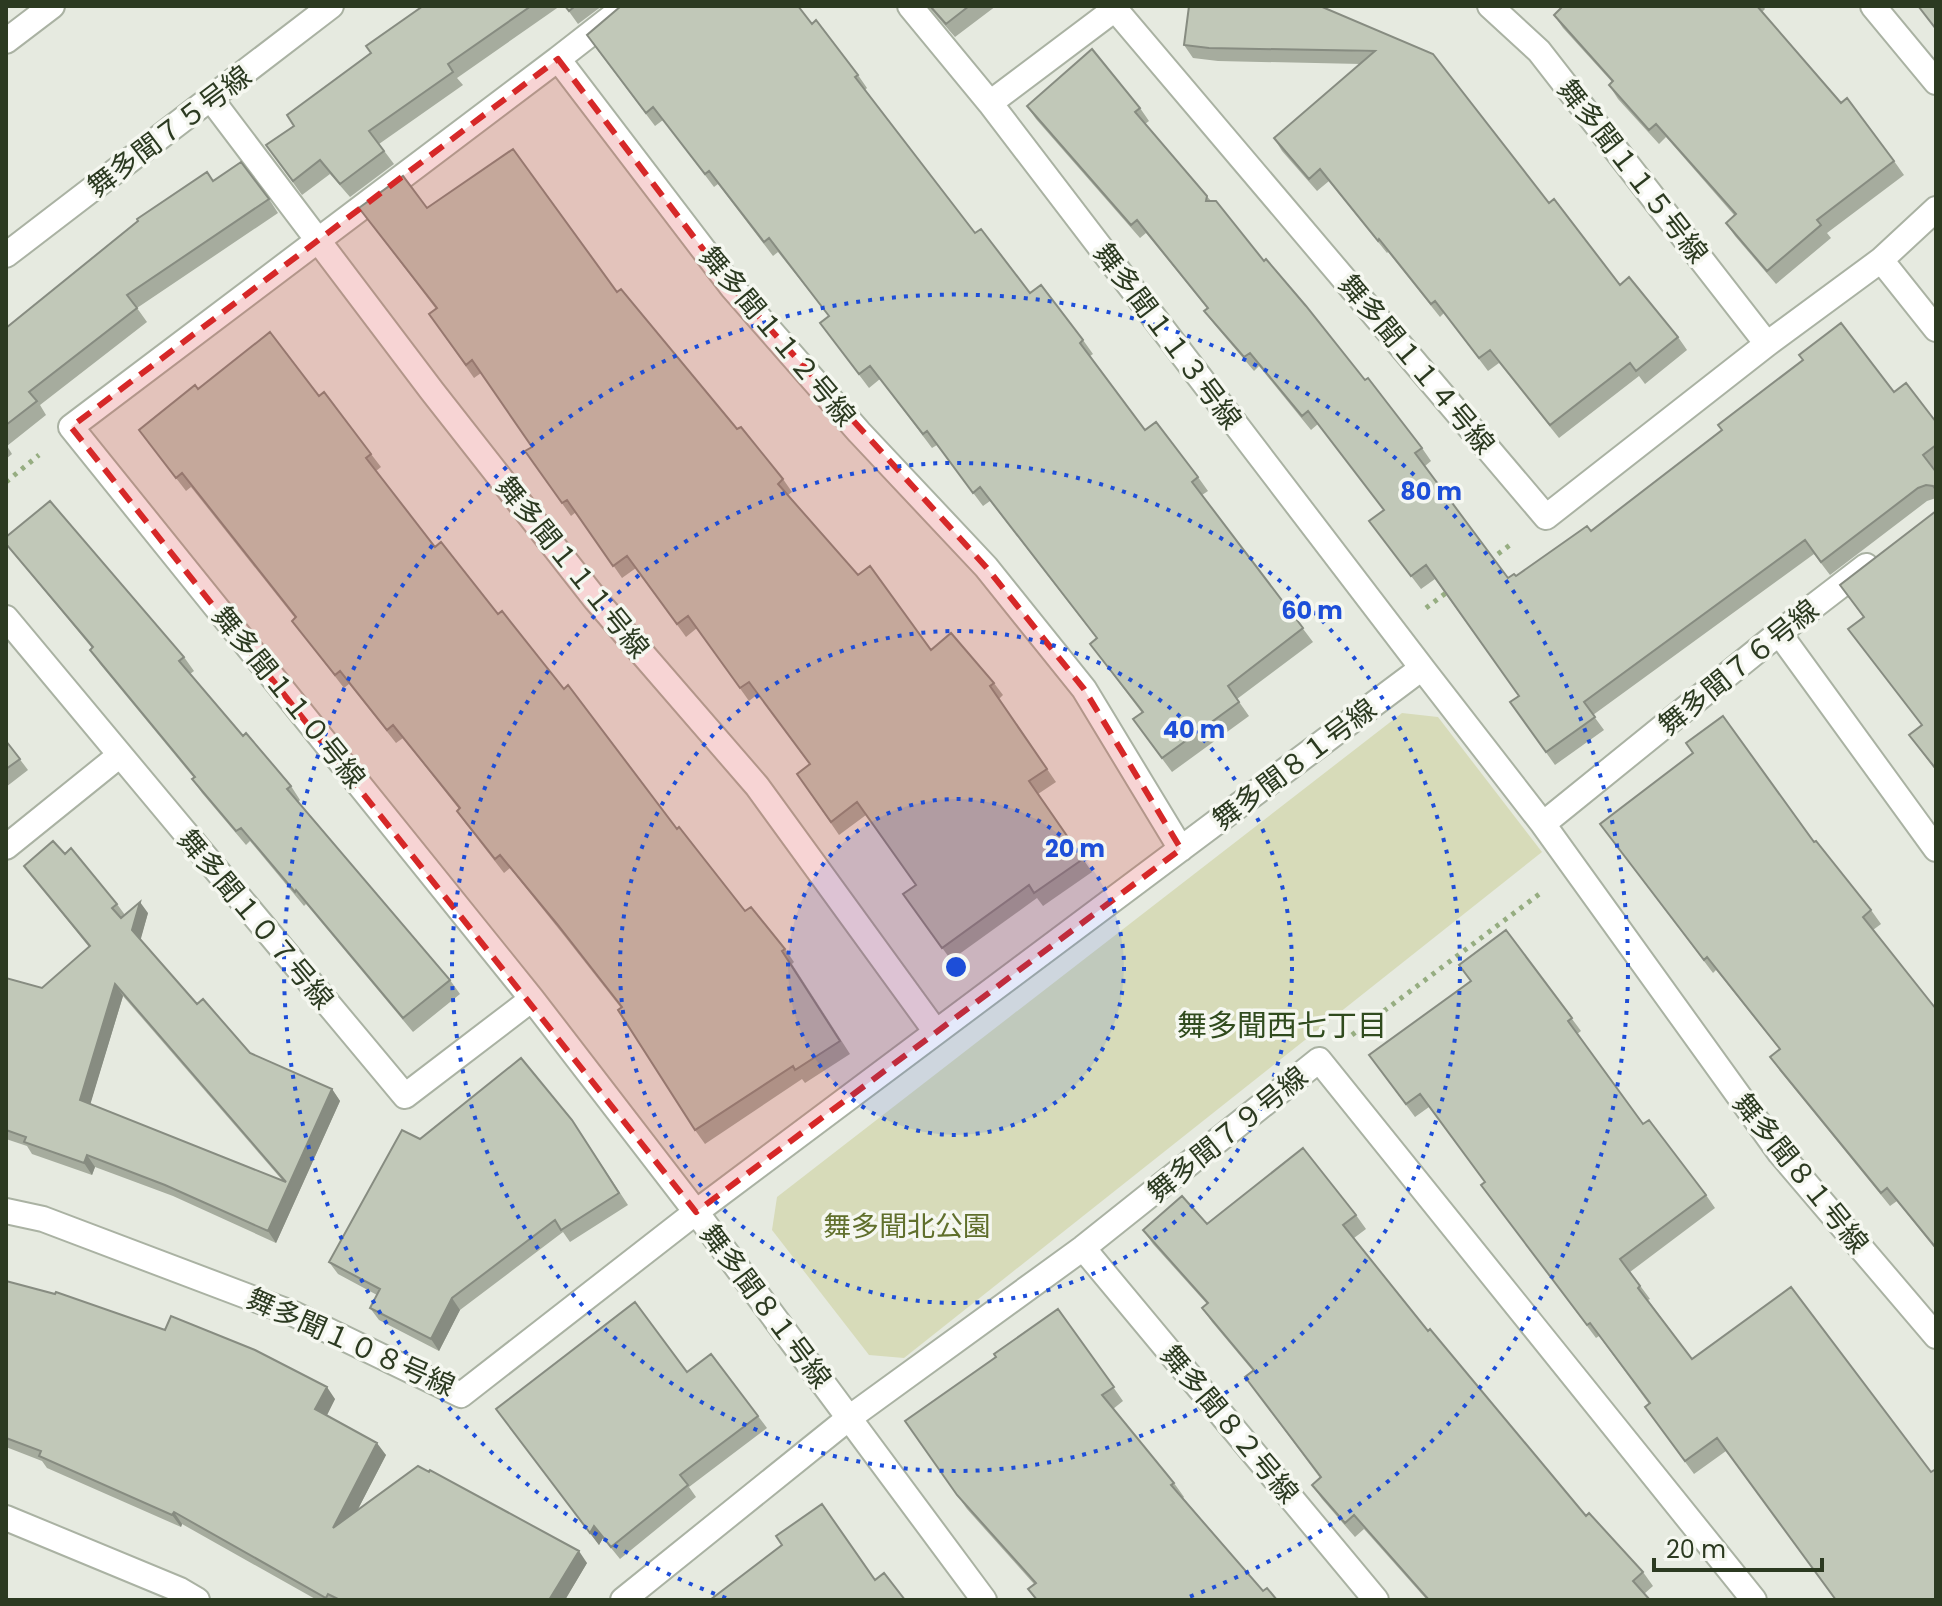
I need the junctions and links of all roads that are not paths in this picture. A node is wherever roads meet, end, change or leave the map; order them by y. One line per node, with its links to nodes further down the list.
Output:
1 (52, 6): 8 (street)
2 (331, 6): 11 (street, 舞多聞７５号線)
3 (626, 6): 9 (street)
4 (910, 6): 12 (street, 舞多聞１１３号線)
5 (1490, 6): 18 (street, 舞多聞１１５号線)
6 (1873, 6): 10 (street)
7 (1117, 7): 12 (street, 舞多聞１１４号線); 18 (street, 舞多聞１１４号線)
8 (6, 41)
9 (558, 59): 14 (street); 26 (street, 舞多聞１１２号線)
10 (1936, 82)
11 (211, 99): 14 (street, 舞多聞１１１号線); 15 (street, 舞多聞７５号線)
12 (990, 103): 22 (street, 舞多聞１１３号線)
13 (1936, 209): 16 (street)
14 (317, 239): 28 (street, 舞多聞１１０号線); 29 (street, 舞多聞１１１号線)
15 (6, 255)
16 (1881, 260): 17 (street); 18 (street)
17 (1936, 329)
18 (1767, 344)
19 (1888, 550): 21 (street, 舞多聞７６号線)
20 (6, 618): 23 (street, 舞多聞１０７号線)
21 (1779, 633): 24 (street, 舞多聞７６号線); 27 (street)
22 (1422, 668): 24 (street, 舞多聞８１号線); 26 (street, 舞多聞８１号線)
23 (120, 755): 25 (street); 28 (street, 舞多聞１０７号線)
24 (1543, 824): 33 (street, 舞多聞８１号線)
25 (6, 847)
26 (1181, 849): 29 (street, 舞多聞８１号線)
27 (1936, 849)
28 (532, 999): 31 (street, 舞多聞１１０号線)
29 (936, 1032): 31 (street, 舞多聞８１号線)
30 (6, 1211): 31 (street, 舞多聞１０８号線)
31 (696, 1212): 34 (street, 舞多聞８１号線)
32 (1083, 1248): 34 (street, 舞多聞７９号線); 39 (street, 舞多聞８２号線); 40 (street, 舞多聞７９号線)
33 (1936, 1336)
34 (849, 1418): 37 (street, 舞多聞７９号線); 38 (street, 舞多聞８１号線)
35 (6, 1518): 36 (street)
36 (197, 1600)
37 (623, 1600)
38 (984, 1600)
39 (1376, 1600)
40 (1754, 1600)

